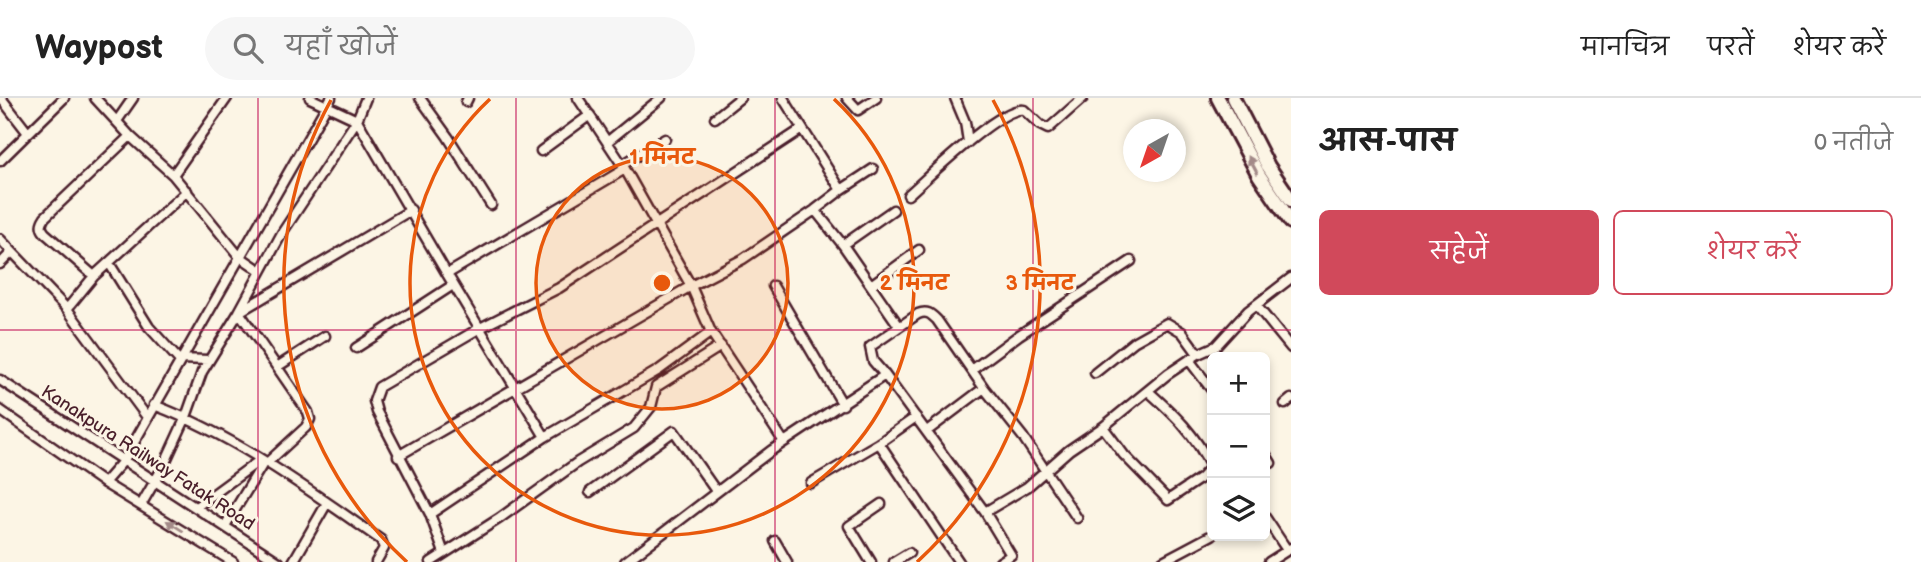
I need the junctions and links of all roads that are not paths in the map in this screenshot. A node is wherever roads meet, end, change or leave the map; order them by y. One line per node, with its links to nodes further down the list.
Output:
1 (1, 98): 26 (street)
2 (64, 98): 26 (street)
3 (95, 98): 24 (street)
4 (133, 98): 24 (street)
5 (227, 98): 35 (street)
6 (310, 98): 20 (street)
7 (366, 98): 23 (street)
8 (419, 98): 40 (street)
9 (578, 98): 21 (street)
10 (660, 98): 29 (street)
11 (740, 98): 22 (street)
12 (783, 98): 25 (street)
13 (847, 98): 14 (street)
14 (876, 98)
15 (955, 98): 30 (street)
16 (1083, 98): 19 (street)
17 (1217, 98): 44 (main road, one-way to 17)
18 (1233, 98): 39 (main road)
19 (1072, 101): 30 (street)
20 (329, 102): 23 (street); 50 (street)
21 (590, 115): 29 (street); 31 (street)
22 (715, 118)
23 (358, 120): 42 (street); 54 (street)
24 (117, 121): 27 (street)
25 (802, 129): 36 (street); 45 (street)
26 (28, 133): 32 (street)
27 (130, 136): 35 (street); 56 (street)
28 (665, 139): 33 (street)
29 (607, 142): 33 (street)
30 (968, 142): 38 (street)
31 (541, 150)
32 (0, 160)
33 (624, 167): 45 (street); 55 (street)
34 (873, 169): 36 (street)
35 (173, 176): 37 (street)
36 (841, 190): 43 (street)
37 (187, 191): 50 (street); 52 (street)
38 (908, 195)
39 (1291, 200)
40 (491, 205)
41 (892, 209): 47 (street)
42 (411, 210): 55 (street); 64 (street)
43 (815, 210): 47 (street); 60 (street)
44 (1291, 222)
45 (657, 225): 60 (street); 66 (street)
46 (0, 239): 49 (street)
47 (843, 245): 59 (street)
48 (919, 250): 59 (street)
49 (12, 251): 53 (street); 63 (street)
50 (239, 257): 54 (street); 73 (street)
51 (1131, 261): 77 (street)
52 (109, 263): 56 (street); 73 (street)
53 (0, 264)
54 (261, 271): 64 (street)
55 (447, 274): 58 (street)
56 (94, 276): 63 (street)
57 (1291, 278): 62 (street)
58 (453, 285): 66 (street); 70 (street)
59 (871, 285): 65 (street)
60 (691, 286): 67 (street); 82 (street)
61 (773, 286): 86 (street)
62 (1256, 304): 71 (street); 72 (street)
63 (67, 309): 88 (street)
64 (239, 312): 74 (street); 76 (street)
65 (899, 326): 77 (street); 79 (street)
66 (480, 328): 82 (street); 96 (street)
67 (711, 332): 69 (street); 93 (street)
68 (325, 336): 76 (street)
69 (721, 346): 94 (street); 119 (street)
70 (356, 348)
71 (1291, 348)
72 (1198, 354): 75 (street); 78 (street)
73 (181, 359): 74 (street); 85 (street)
74 (209, 360): 89 (street)
75 (1189, 360): 81 (street); 84 (street)
76 (277, 367): 99 (street)
77 (972, 370): 83 (street)
78 (1095, 373)
79 (885, 376): 86 (street); 90 (street)
80 (0, 380): 98 (street, Kanakpura Railway Fatak Road)
81 (1207, 383)
82 (513, 387): 93 (street); 96 (street)
83 (984, 388): 92 (street); 100 (street)
84 (1148, 391): 91 (street); 97 (street)
85 (154, 405): 88 (street); 89 (street)
86 (843, 405): 94 (street)
87 (0, 410): 103 (street)
88 (147, 417): 98 (street)
89 (186, 417): 99 (street); 102 (street)
90 (916, 417): 92 (street); 95 (street)
91 (1103, 427): 100 (street); 101 (street)
92 (927, 431): 111 (street)
93 (545, 437): 112 (street)
94 (784, 442): 105 (street)
95 (879, 443): 104 (street); 132 (street)
96 (398, 456): 112 (street)
97 (1207, 457)
98 (124, 460): 102 (street, Kanakpura Railway Fatak Road); 103 (street)
99 (264, 462): 107 (street); 110 (street); 115 (street)
100 (1046, 472): 111 (street); 113 (street)
101 (1207, 472)
102 (155, 480): 108 (street); 110 (street, Kanakpura Railway Fatak Road)
103 (104, 483): 108 (street)
104 (810, 483)
105 (716, 491): 106 (street); 128 (street)
106 (590, 492)
107 (327, 503): 125 (street); 126 (street)
108 (141, 505): 123 (street, one-way to 108)
109 (881, 505): 130 (street)
110 (196, 507): 115 (street, Kanakpura Railway Fatak Road)
111 (985, 512): 121 (street)
112 (430, 514): 119 (street)
113 (1077, 518)
114 (1270, 524): 118 (street)
115 (225, 526): 124 (street, Kanakpura Railway Fatak Road)
116 (1207, 538): 122 (street)
117 (775, 541): 129 (street)
118 (1289, 549): 134 (street)
119 (444, 553): 127 (street)
120 (909, 553): 131 (street)
121 (1013, 558): 133 (street)
122 (1163, 561)
123 (233, 562)
124 (279, 562)
125 (293, 562)
126 (376, 562)
127 (431, 562)
128 (625, 562)
129 (788, 562)
130 (872, 562)
131 (894, 562)
132 (959, 562)
133 (1000, 562)
134 (1269, 562)

